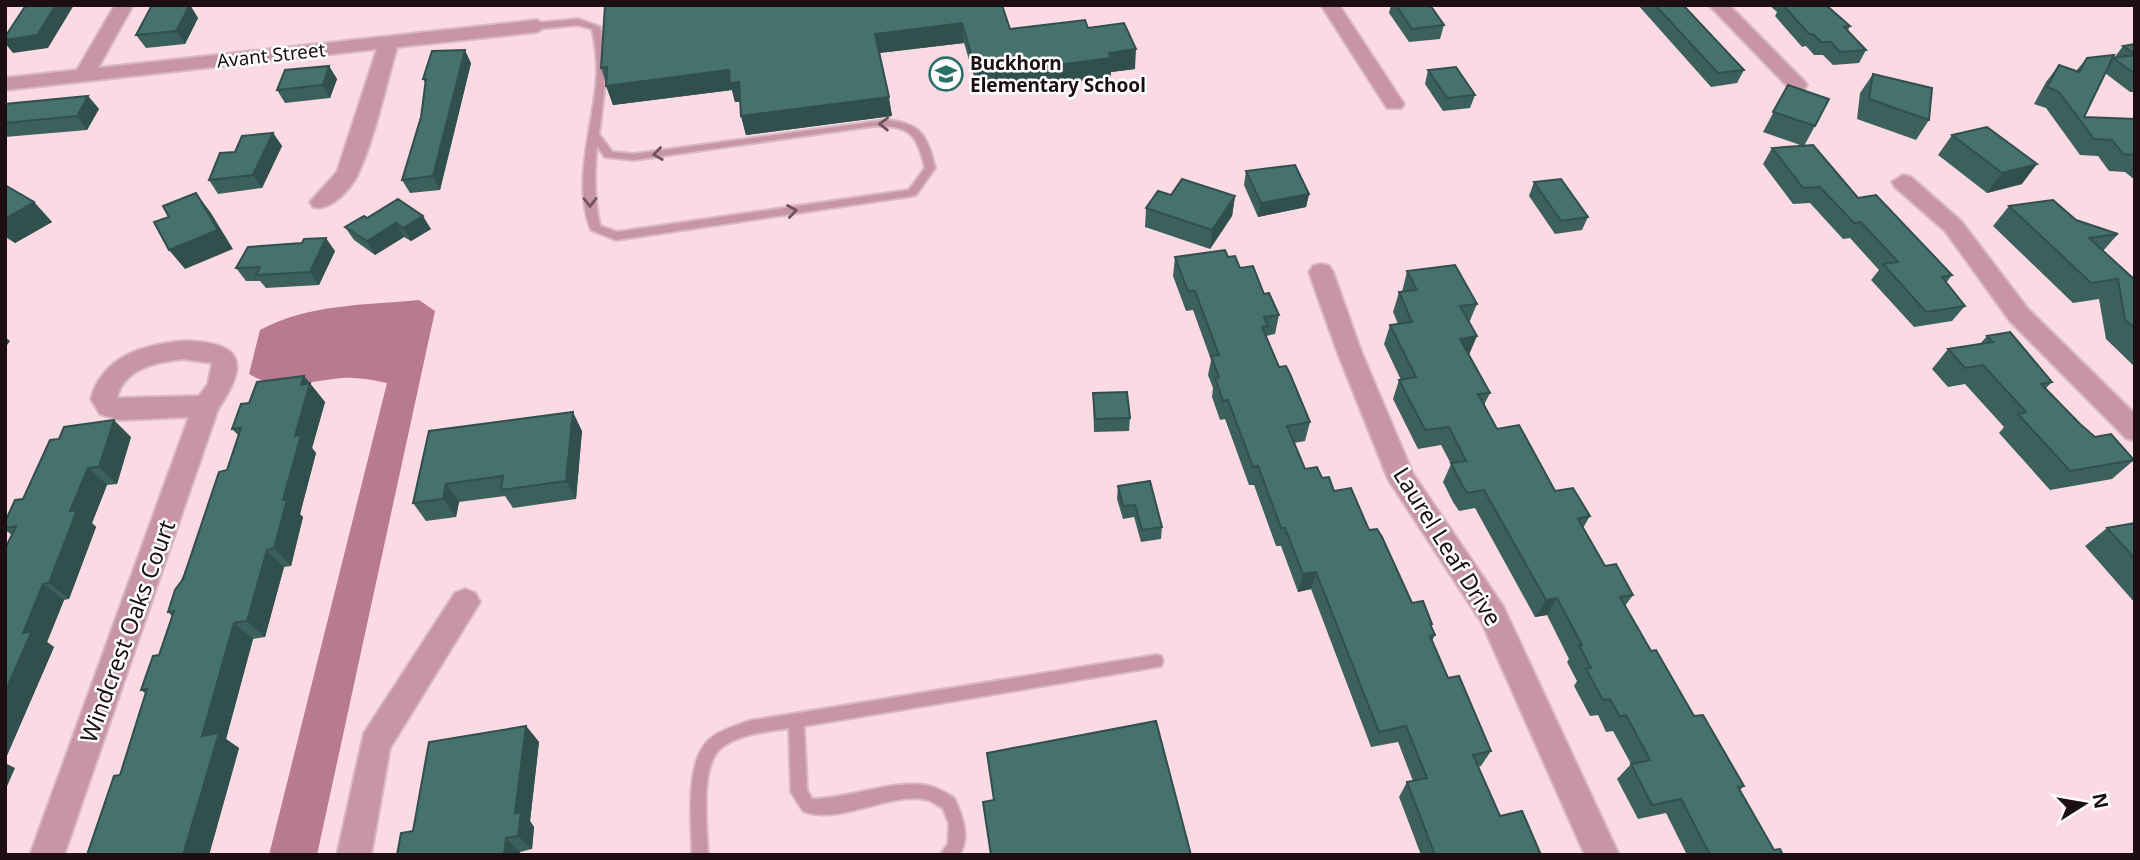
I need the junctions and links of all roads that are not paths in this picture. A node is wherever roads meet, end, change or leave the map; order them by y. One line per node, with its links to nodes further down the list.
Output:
1 (124, 5): 6 (street)
2 (1330, 5): 9 (street)
3 (1718, 5): 8 (street)
4 (537, 26): 5 (street, Avant Street); 10 (lane)
5 (389, 43): 6 (street, Avant Street); 12 (street)
6 (85, 74): 7 (street, Avant Street)
7 (5, 84)
8 (1797, 85)
9 (1394, 104)
10 (594, 134): 10 (lane, one-way to 10)
11 (1903, 182): 15 (street)
12 (321, 202)
13 (1321, 272): 23 (street, Laurel Leaf Drive)
14 (206, 406): 19 (street, Windcrest Oaks Court)
15 (2135, 431)
16 (465, 602): 20 (street)
17 (1156, 661): 18 (lane)
18 (796, 720): 21 (lane); 22 (lane)
19 (47, 855)
20 (354, 855)
21 (700, 855)
22 (948, 855)
23 (1602, 855)

